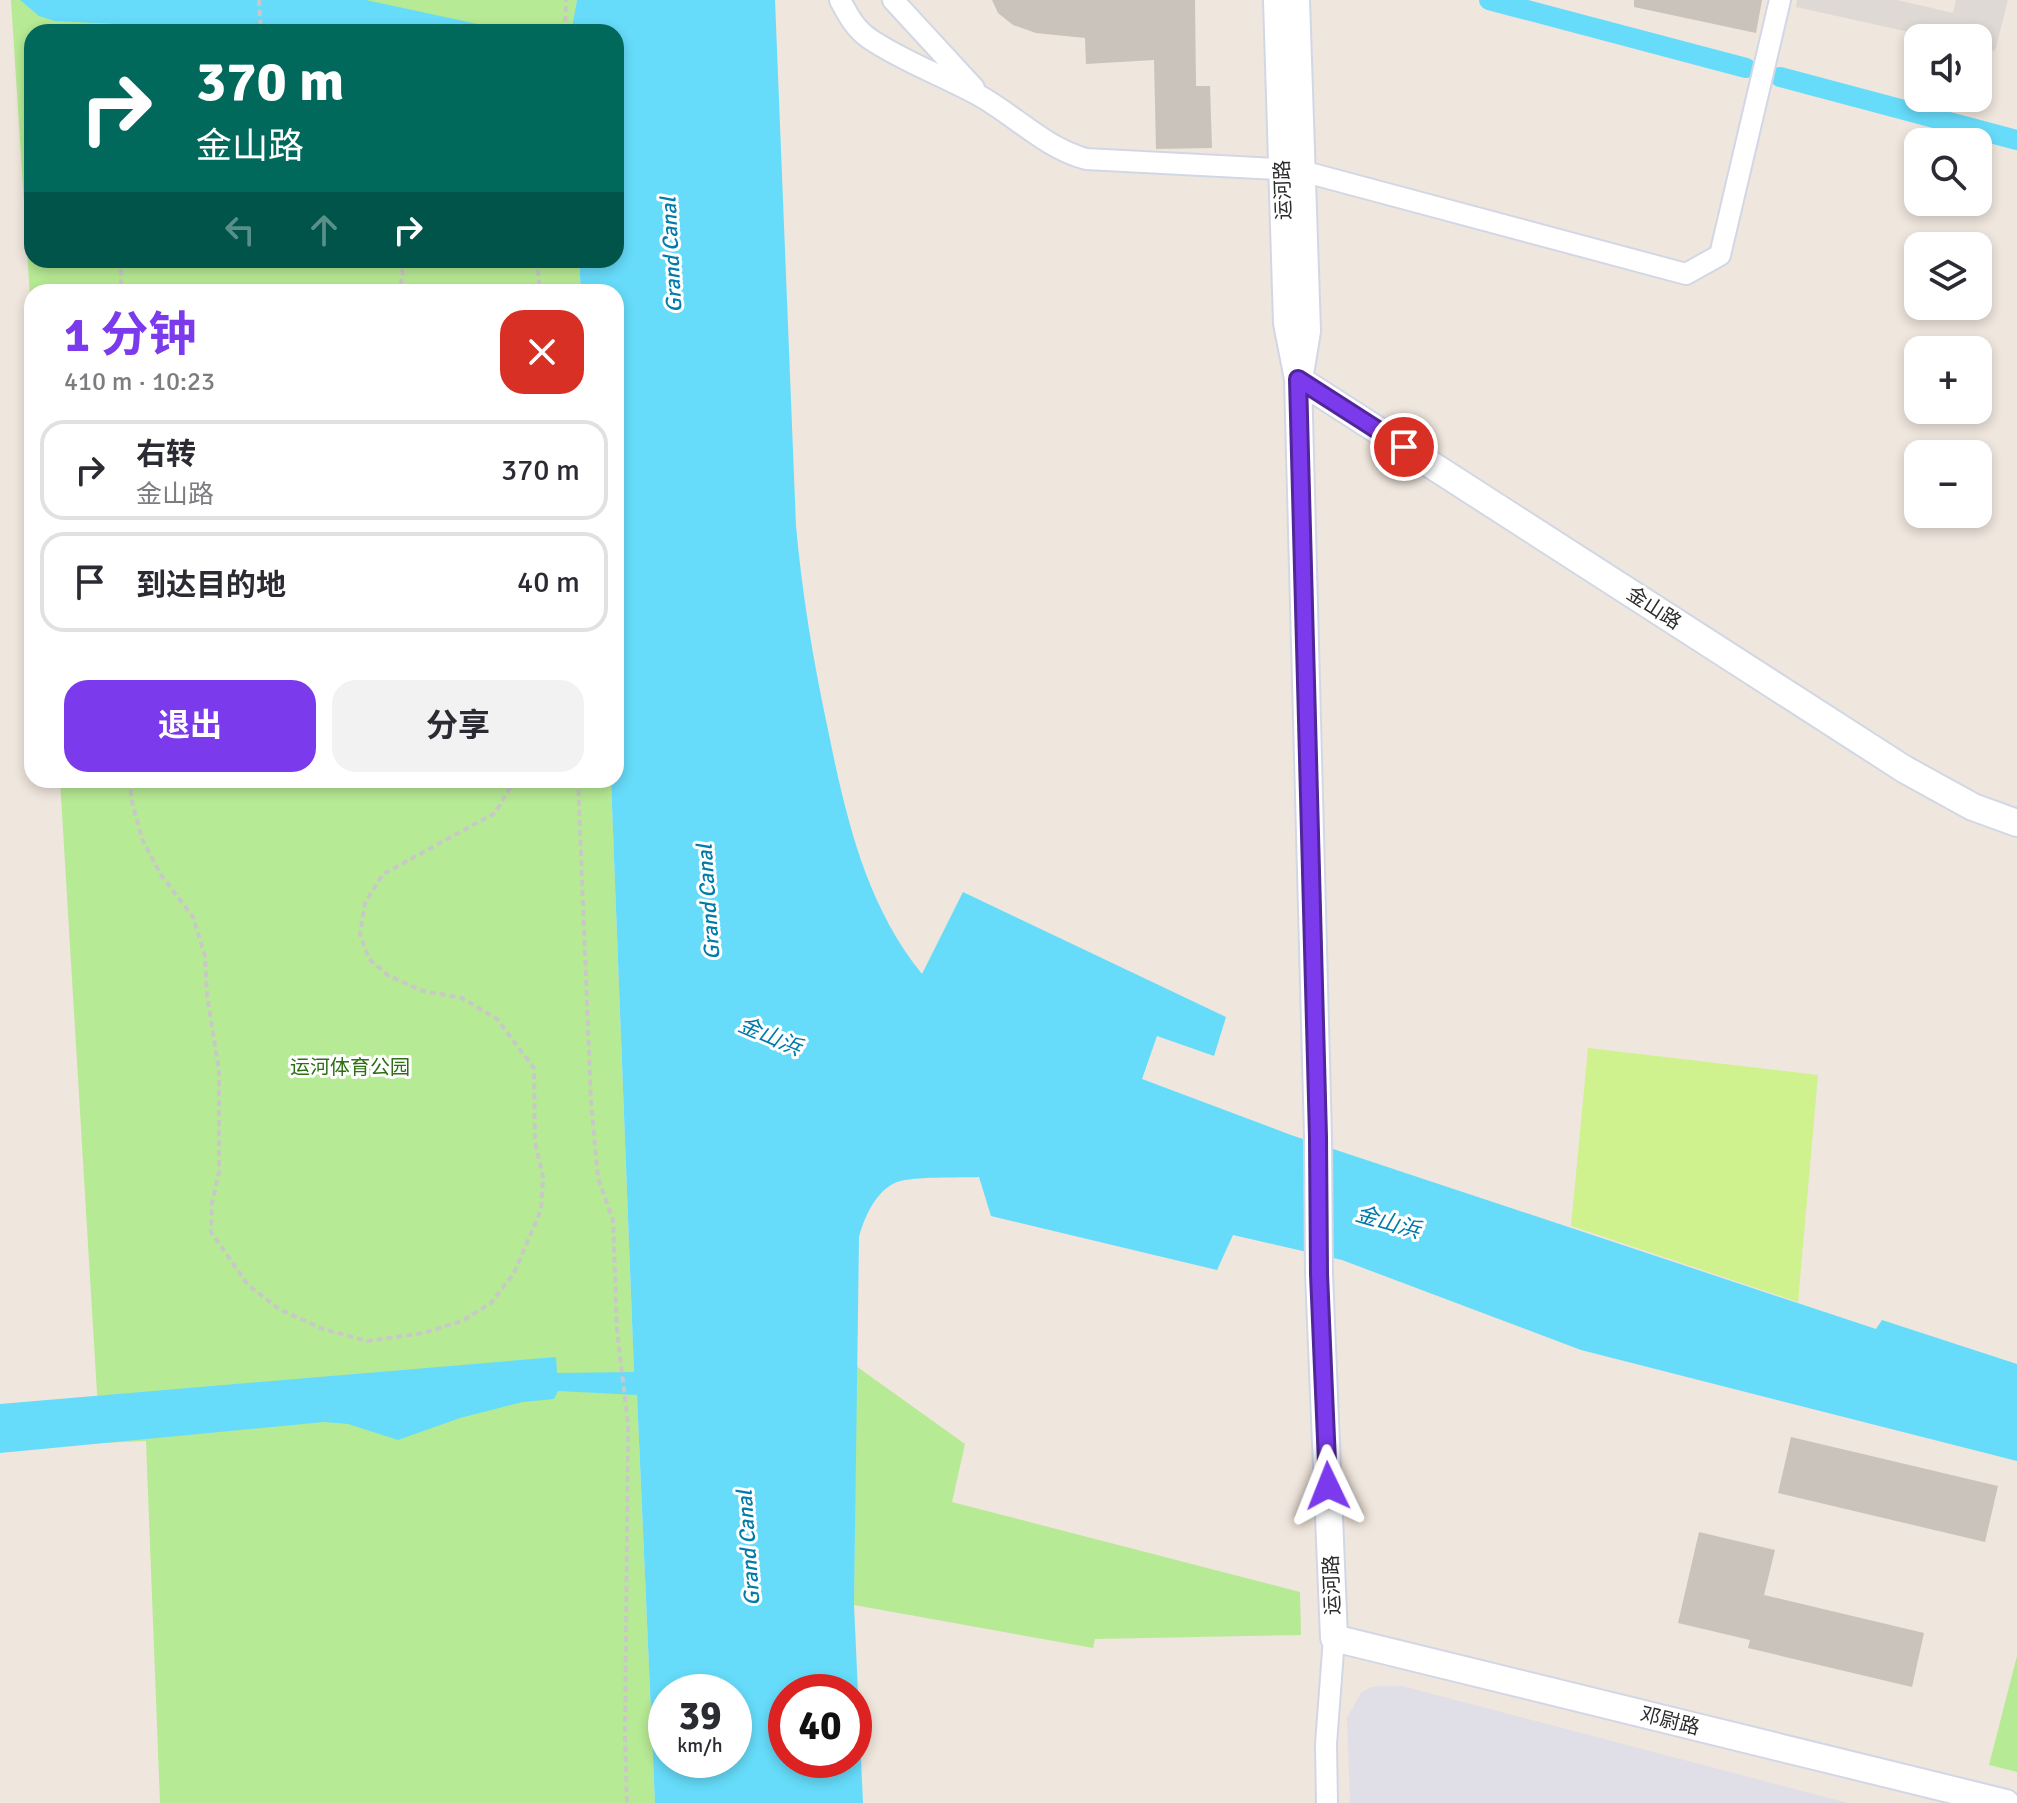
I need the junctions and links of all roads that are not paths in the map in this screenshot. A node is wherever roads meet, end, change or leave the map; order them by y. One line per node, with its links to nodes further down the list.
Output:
1 (840, 0): 6 (street)
2 (893, 0): 6 (street)
3 (1277, 0): 7 (street, 运河路)
4 (1296, 0): 7 (street, 运河路)
5 (1780, 0): 7 (street)
6 (984, 98): 7 (street)
7 (1292, 170): 8 (street, 运河路)
8 (1298, 379): 9 (street, 金山路); 10 (street, 运河路)
9 (2017, 823)
10 (1334, 1638): 11 (street); 12 (street, 邓尉路)
11 (1327, 1803)
12 (2006, 1803)

